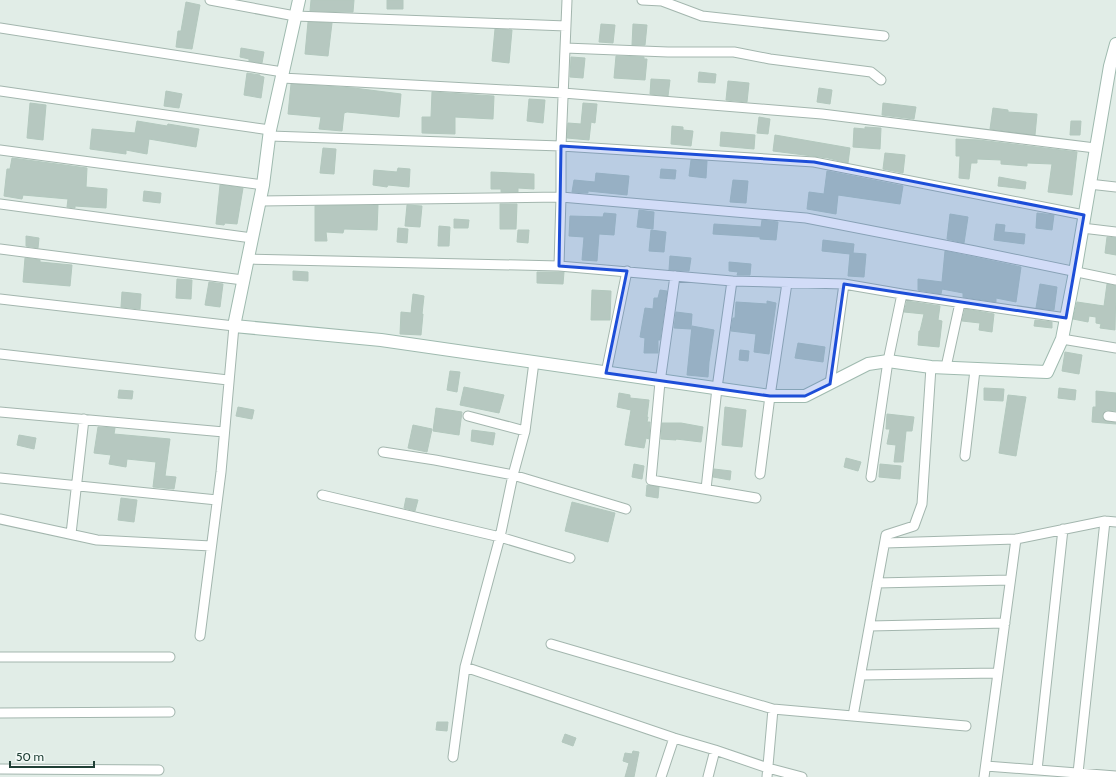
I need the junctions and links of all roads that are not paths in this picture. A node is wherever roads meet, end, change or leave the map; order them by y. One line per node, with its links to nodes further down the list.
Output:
1 (210, 0): 6 (street)
2 (299, 0): 6 (street)
3 (567, 0): 7 (street)
4 (642, 0): 5 (street)
5 (647, 0): 9 (street)
6 (295, 16): 7 (street); 12 (street)
7 (566, 26): 11 (street)
8 (0, 28): 12 (street)
9 (884, 36)
10 (1116, 44): 18 (street)
11 (565, 48): 13 (street); 15 (street)
12 (282, 75): 15 (street); 16 (street)
13 (881, 80)
14 (0, 91): 16 (street)
15 (563, 94): 17 (street); 18 (street)
16 (270, 133): 17 (street); 21 (street)
17 (561, 146): 23 (street); 26 (street)
18 (1095, 148): 20 (street)
19 (0, 150): 21 (street)
20 (1089, 184): 22 (street); 26 (street)
21 (263, 186): 24 (street)
22 (1116, 187)
23 (562, 197): 24 (street); 32 (street); 34 (street)
24 (260, 201): 29 (street)
25 (0, 204): 29 (street)
26 (1084, 216): 27 (street)
27 (1082, 228): 28 (street); 34 (street)
28 (1116, 232)
29 (252, 238): 31 (street)
30 (0, 249): 36 (street)
31 (248, 259): 32 (street); 36 (street)
32 (559, 266): 33 (street)
33 (627, 271): 35 (street); 54 (street)
34 (1075, 272): 37 (street); 44 (street)
35 (675, 276): 38 (street); 56 (street)
36 (243, 280): 45 (street)
37 (1116, 280)
38 (732, 281): 39 (street); 58 (street)
39 (787, 283): 40 (street); 59 (street)
40 (844, 284): 41 (street); 57 (street)
41 (902, 294): 43 (street); 49 (street)
42 (0, 299): 45 (street)
43 (960, 302): 44 (street); 52 (street)
44 (1066, 318): 46 (street)
45 (234, 326): 50 (street); 55 (street)
46 (1062, 339): 47 (street); 53 (street)
47 (1116, 348)
48 (0, 354): 55 (street)
49 (888, 361): 51 (street); 57 (street); 69 (street)
50 (534, 362): 54 (street); 63 (street)
51 (931, 367): 52 (street); 84 (street)
52 (946, 367): 53 (street)
53 (974, 370): 66 (street)
54 (606, 373): 56 (street)
55 (228, 380): 64 (street)
56 (660, 382): 58 (street); 72 (street)
57 (830, 384): 59 (street)
58 (717, 388): 59 (street); 72 (street)
59 (770, 396): 67 (street)
60 (0, 412): 62 (street)
61 (468, 416): 63 (street)
62 (84, 419): 64 (street); 71 (street)
63 (525, 431): 68 (street)
64 (224, 432): 75 (street)
65 (384, 452): 68 (street)
66 (965, 456)
67 (760, 474)
68 (512, 475): 76 (street); 82 (street)
69 (872, 477)
70 (0, 478): 71 (street)
71 (76, 486): 75 (street); 81 (street)
72 (706, 489): 74 (street)
73 (322, 495): 82 (street)
74 (756, 498)
75 (217, 500): 85 (street)
76 (626, 509)
77 (0, 519): 81 (street)
78 (1105, 521): 79 (street); 80 (street); 111 (street)
79 (1116, 522)
80 (1063, 529): 83 (street); 109 (street)
81 (71, 534): 85 (street)
82 (500, 537): 86 (street); 95 (street)
83 (1016, 539): 84 (street); 87 (street)
84 (885, 544): 88 (street)
85 (211, 546): 91 (street)
86 (570, 558)
87 (1010, 580): 88 (street); 89 (street)
88 (877, 583): 90 (street)
89 (1005, 623): 90 (street); 96 (street)
90 (870, 626): 97 (street)
91 (200, 636)
92 (551, 644): 98 (street)
93 (0, 657): 94 (street)
94 (170, 657)
95 (465, 667): 103 (street); 105 (street)
96 (998, 673): 97 (street); 106 (street)
97 (861, 675): 101 (street)
98 (773, 709): 101 (street); 110 (street)
99 (170, 712): 100 (street)
100 (0, 713)
101 (853, 716): 102 (street)
102 (966, 726)
103 (674, 738): 104 (street); 113 (street)
104 (715, 750): 110 (street); 114 (street)
105 (453, 757)
106 (986, 766): 109 (street); 116 (street)
107 (0, 769): 108 (street)
108 (159, 770)
109 (1037, 770): 111 (street)
110 (768, 773): 115 (street)
111 (1078, 773): 112 (street)
112 (1116, 776)
113 (661, 777)
114 (708, 777)
115 (802, 777)
116 (984, 777)

